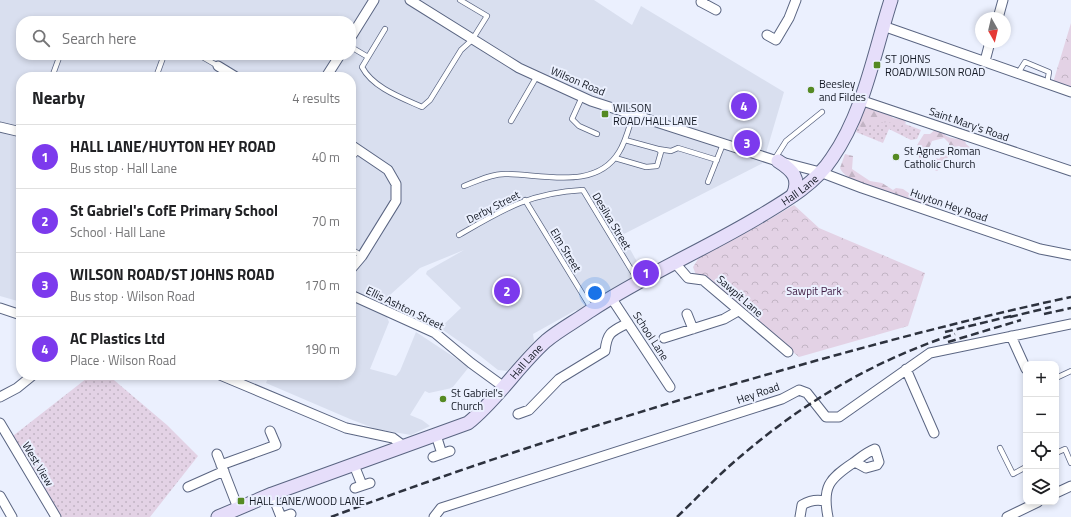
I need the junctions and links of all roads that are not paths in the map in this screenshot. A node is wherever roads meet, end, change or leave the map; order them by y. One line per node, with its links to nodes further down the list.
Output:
1 (374, 0): 11 (street)
2 (410, 0): 14 (street, Wilson Road)
3 (460, 0): 14 (lane)
4 (796, 0): 15 (street)
5 (889, 0): 10 (street, Hall Lane)
6 (1003, 0): 9 (street)
7 (701, 1): 8 (street)
8 (716, 10)
9 (1000, 12)
10 (883, 26): 24 (street); 35 (street, Hall Lane)
11 (356, 29)
12 (385, 29): 19 (lane)
13 (766, 35): 15 (street)
14 (472, 40): 19 (lane); 31 (street, Wilson Road)
15 (776, 40): 16 (street)
16 (784, 45)
17 (988, 48): 24 (street)
18 (356, 50): 19 (lane)
19 (368, 56)
20 (58, 60): 26 (lane)
21 (162, 60): 27 (lane)
22 (208, 60): 25 (lane)
23 (337, 60): 29 (street)
24 (985, 61): 30 (street)
25 (218, 66): 28 (street)
26 (54, 72)
27 (158, 72)
28 (228, 72)
29 (329, 72)
30 (1018, 73): 32 (street); 32 (lane)
31 (537, 76): 34 (street, Wilson Road); 38 (lane)
32 (1047, 84): 33 (street)
33 (1071, 92)
34 (582, 97): 37 (street, Wilson Road); 41 (lane)
35 (860, 100): 49 (street, Saint Mary's Road); 50 (street, Hall Lane)
36 (822, 112): 48 (lane)
37 (633, 115): 42 (lane); 43 (street, Wilson Road)
38 (511, 121)
39 (0, 127): 40 (street)
40 (16, 131)
41 (598, 134)
42 (625, 140): 45 (lane); 46 (lane)
43 (723, 144): 47 (lane); 48 (street, Wilson Road)
44 (356, 149): 59 (street)
45 (658, 149): 46 (lane); 47 (lane)
46 (615, 158): 52 (lane)
47 (717, 160): 51 (lane)
48 (776, 160): 50 (street, Wilson Road); 54 (street)
49 (1071, 171)
50 (820, 172): 54 (street, Hall Lane); 58 (street, Huyton Hey Road)
51 (708, 182)
52 (464, 186)
53 (583, 190): 55 (lane, Derby Street); 62 (lane, Desilva Street)
54 (793, 195): 61 (street, Hall Lane)
55 (525, 200): 56 (lane, Derby Street); 66 (lane, Elm Street)
56 (459, 235)
57 (356, 252): 59 (lane)
58 (1071, 255)
59 (362, 256): 60 (street)
60 (356, 263)
61 (675, 263): 62 (street, Hall Lane); 67 (street, Sawpit Lane)
62 (639, 282): 64 (street, Hall Lane)
63 (356, 297): 82 (street, Ellis Ashton Street)
64 (612, 299): 66 (street, Hall Lane); 70 (street, School Lane)
65 (0, 308): 68 (street)
66 (592, 310): 82 (street, Hall Lane)
67 (738, 311): 72 (street); 75 (street, Sawpit Lane)
68 (16, 313)
69 (688, 314): 72 (street)
70 (628, 323): 83 (street, School Lane); 85 (street)
71 (1071, 324): 73 (street, Hey Road)
72 (693, 330): 74 (street)
73 (1011, 336): 76 (street); 77 (street, Hey Road)
74 (664, 338)
75 (788, 352)
76 (1023, 362)
77 (906, 369): 88 (street); 115 (street, Hey Road)
78 (1071, 371): 79 (lane)
79 (1059, 377)
80 (27, 380): 84 (street)
81 (232, 380): 92 (street)
82 (504, 387): 89 (street, Hall Lane)
83 (670, 388)
84 (0, 397)
85 (518, 414)
86 (0, 423): 113 (street, West View)
87 (270, 431): 91 (street)
88 (934, 433)
89 (436, 435): 92 (street, Hall Lane); 96 (street)
90 (285, 442): 91 (street)
91 (276, 445): 100 (street)
92 (406, 447): 99 (street, Hall Lane)
93 (1000, 448): 101 (lane)
94 (1059, 452): 98 (lane)
95 (217, 454): 100 (street)
96 (442, 454)
97 (854, 462): 97 (street); 108 (street)
98 (1071, 463)
99 (354, 465): 102 (street); 106 (street, Hall Lane)
100 (223, 468): 104 (street); 110 (street)
101 (1023, 469)
102 (362, 485)
103 (1071, 486): 105 (street)
104 (188, 487)
105 (1059, 492)
106 (272, 494): 110 (street, Hall Lane); 111 (street)
107 (0, 496): 112 (street)
108 (824, 501): 116 (street); 117 (street)
109 (1032, 505): 118 (street)
110 (238, 508): 114 (street, Hall Lane)
111 (285, 516)
112 (12, 517)
113 (56, 517)
114 (218, 517)
115 (434, 517)
116 (800, 517)
117 (828, 517)
118 (1007, 517)

